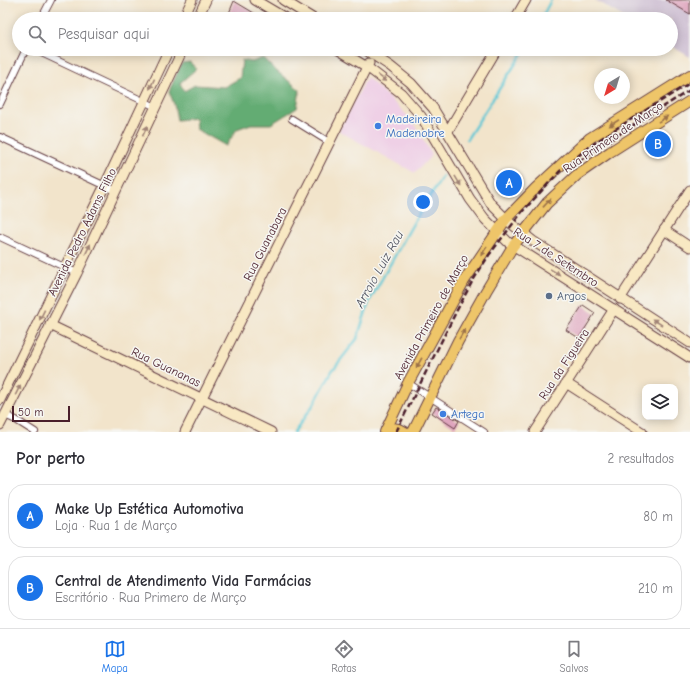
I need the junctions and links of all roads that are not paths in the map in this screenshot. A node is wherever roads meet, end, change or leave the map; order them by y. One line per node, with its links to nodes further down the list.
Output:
1 (51, 0): 6 (street)
2 (206, 0): 7 (main road)
3 (255, 0): 8 (main road)
4 (283, 0): 9 (main road)
5 (526, 0): 10 (main road)
6 (45, 12)
7 (200, 12)
8 (275, 12)
9 (303, 12)
10 (519, 12)
11 (22, 56): 21 (street)
12 (49, 56): 23 (street)
13 (166, 56): 23 (main road, Avenida Pedro Adams Filho, one-way to 23)
14 (180, 56): 25 (main road, Avenida Pedro Adams Filho)
15 (349, 56): 19 (main road, Rua 7 de Setembro)
16 (372, 56): 19 (main road, Rua Guanabara)
17 (376, 56): 27 (main road, Rua 7 de Setembro)
18 (493, 56): 27 (main road)
19 (367, 67): 29 (main road, Rua Guanabara); 35 (main road, Rua 7 de Setembro, one-way to 35)
20 (690, 75): 33 (main road, Avenida Primeiro de Março, one-way to 33)
21 (3, 93): 24 (street)
22 (690, 101): 36 (main road, Rua Primero de Março, one-way to 22)
23 (144, 102): 25 (street); 30 (main road, Avenida Pedro Adams Filho)
24 (0, 104)
25 (156, 107): 32 (main road, Avenida Pedro Adams Filho, one-way to 25)
26 (292, 119): 29 (street)
27 (448, 131): 33 (main road, Rua 7 de Setembro)
28 (0, 137): 30 (street)
29 (329, 142): 50 (main road, Rua Guanabara)
30 (105, 185): 32 (street); 40 (main road, Avenida Pedro Adams Filho)
31 (690, 190): 34 (main road)
32 (116, 191): 41 (main road, Avenida Pedro Adams Filho, one-way to 32)
33 (506, 219): 35 (main road, Avenida Primeiro de Março); 36 (main road, Rua 7 de Setembro)
34 (664, 230): 39 (main road); 42 (main road)
35 (497, 232): 38 (main road, Rua 7 de Setembro); 47 (main road, Avenida Primeiro de Março, one-way to 47)
36 (522, 234): 38 (main road); 42 (main road, Rua 7 de Setembro)
37 (0, 237): 40 (street)
38 (513, 246): 43 (main road, Rua 7 de Setembro, one-way to 43); 49 (main road, one-way to 38)
39 (690, 247)
40 (65, 267): 41 (street); 51 (main road, Avenida Pedro Adams Filho, one-way to 51)
41 (77, 273): 44 (main road, Avenida Pedro Adams Filho)
42 (620, 299): 45 (main road, Rua 7 de Setembro, one-way to 42)
43 (614, 309): 46 (main road, Rua 7 de Setembro); 48 (main road, Rua da Figueira)
44 (50, 325): 50 (main road, Rua Guananas); 52 (main road, Avenida Pedro Adams Filho, one-way to 44)
45 (690, 343)
46 (690, 358)
47 (408, 383): 49 (street); 54 (main road, Avenida Primeiro de Março)
48 (566, 383): 61 (main road, Rua da Figueira); 62 (main road)
49 (430, 397): 59 (main road); 60 (street)
50 (202, 398): 56 (main road, Rua Guanabara); 57 (main road, Rua Guananas)
51 (0, 400)
52 (5, 415): 53 (main road, Avenida Pedro Adams Filho); 55 (street)
53 (0, 425)
54 (386, 431): 58 (main road)
55 (35, 432)
56 (185, 432)
57 (271, 432)
58 (404, 432)
59 (413, 432)
60 (484, 432)
61 (535, 432)
62 (642, 432)

